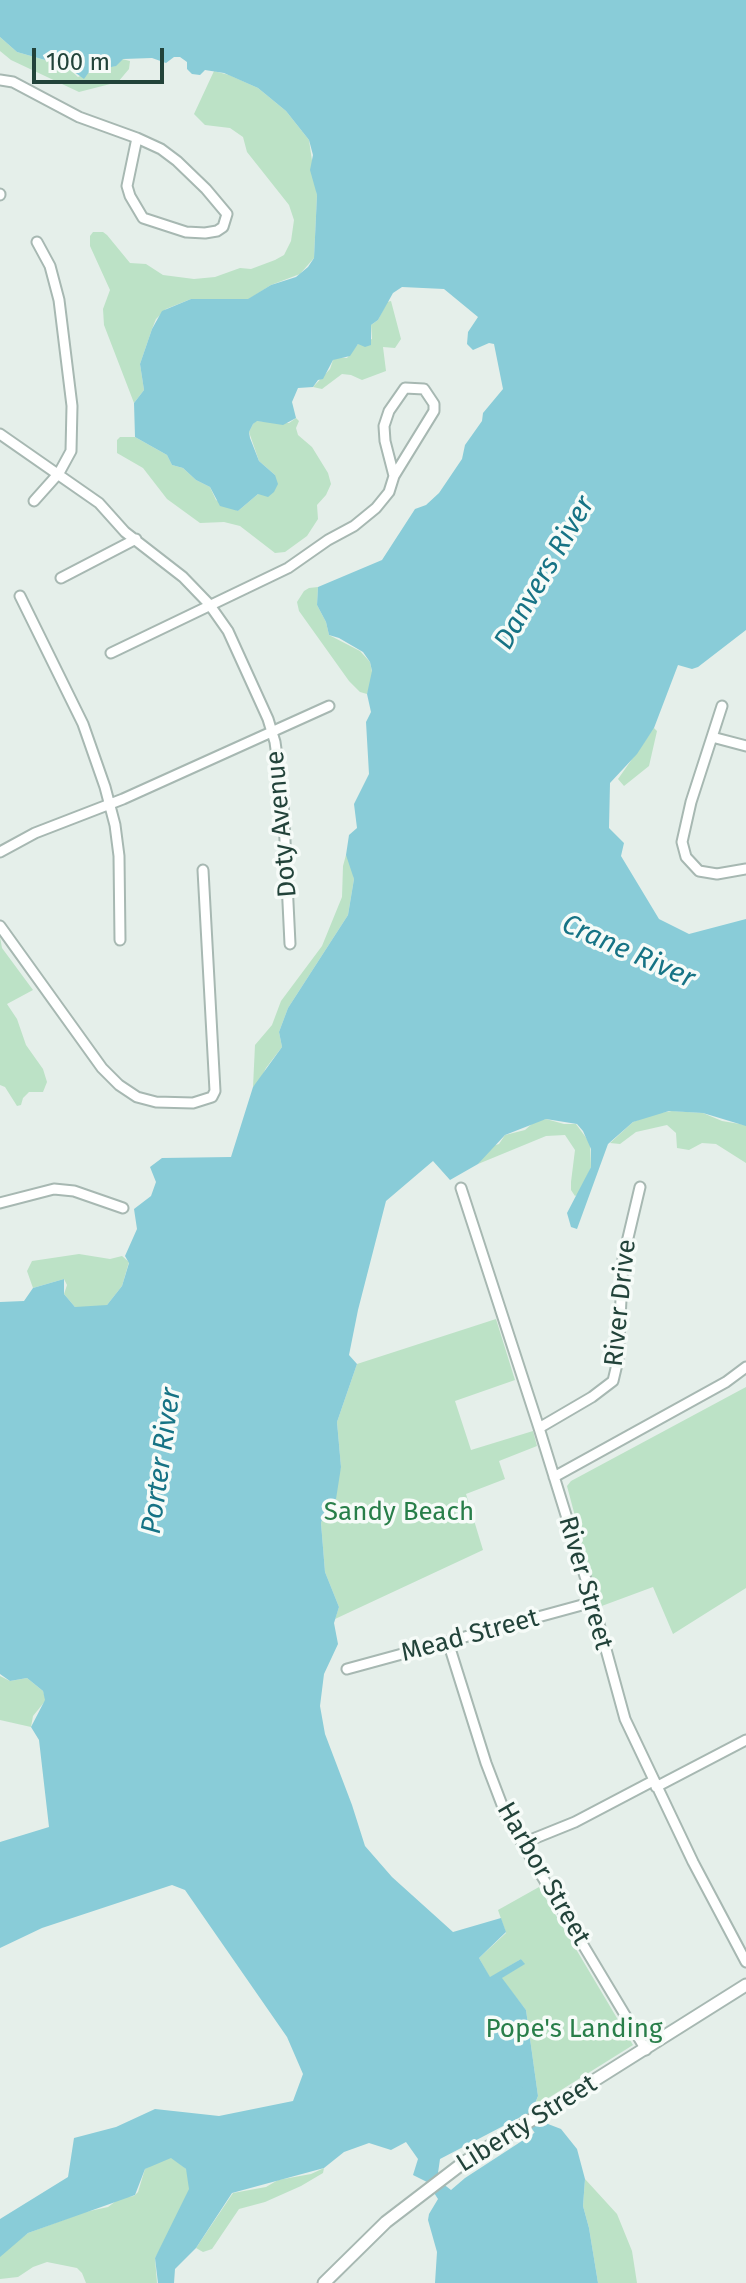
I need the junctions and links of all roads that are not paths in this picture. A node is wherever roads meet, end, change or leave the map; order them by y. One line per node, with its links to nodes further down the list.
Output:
1 (0, 80): 2 (street)
2 (137, 138): 2 (street)
3 (37, 242): 5 (street)
4 (0, 434): 5 (street, Doty Avenue)
5 (59, 473): 7 (street); 8 (street, Doty Avenue)
6 (394, 476): 6 (street); 11 (street)
7 (34, 501)
8 (136, 539): 9 (street); 11 (street, Doty Avenue)
9 (61, 578)
10 (20, 596): 18 (street)
11 (209, 604): 12 (street); 15 (street, Doty Avenue)
12 (111, 653)
13 (329, 706): 15 (street)
14 (722, 706): 16 (street)
15 (272, 731): 18 (street); 24 (street, Doty Avenue)
16 (712, 737): 17 (street); 20 (street)
17 (746, 746)
18 (110, 804): 19 (street); 23 (street)
19 (0, 852)
20 (746, 869)
21 (203, 870): 22 (street)
22 (0, 926)
23 (120, 940)
24 (290, 944)
25 (640, 1187): 30 (street, River Drive)
26 (461, 1188): 30 (street, River Street)
27 (0, 1203): 28 (street)
28 (123, 1208)
29 (746, 1367): 31 (street)
30 (539, 1428): 31 (street, River Street)
31 (554, 1477): 32 (street, River Street)
32 (593, 1602): 33 (street, Mead Street); 36 (street, River Street)
33 (448, 1642): 34 (street, Mead Street); 37 (street, Harbor Street)
34 (347, 1669)
35 (746, 1740): 36 (street)
36 (655, 1784): 37 (street); 38 (street, River Street)
37 (523, 1843): 40 (street, Harbor Street)
38 (746, 1962)
39 (746, 1985): 40 (street, Liberty Street)
40 (646, 2050): 41 (street, Liberty Street)
41 (324, 2283)

